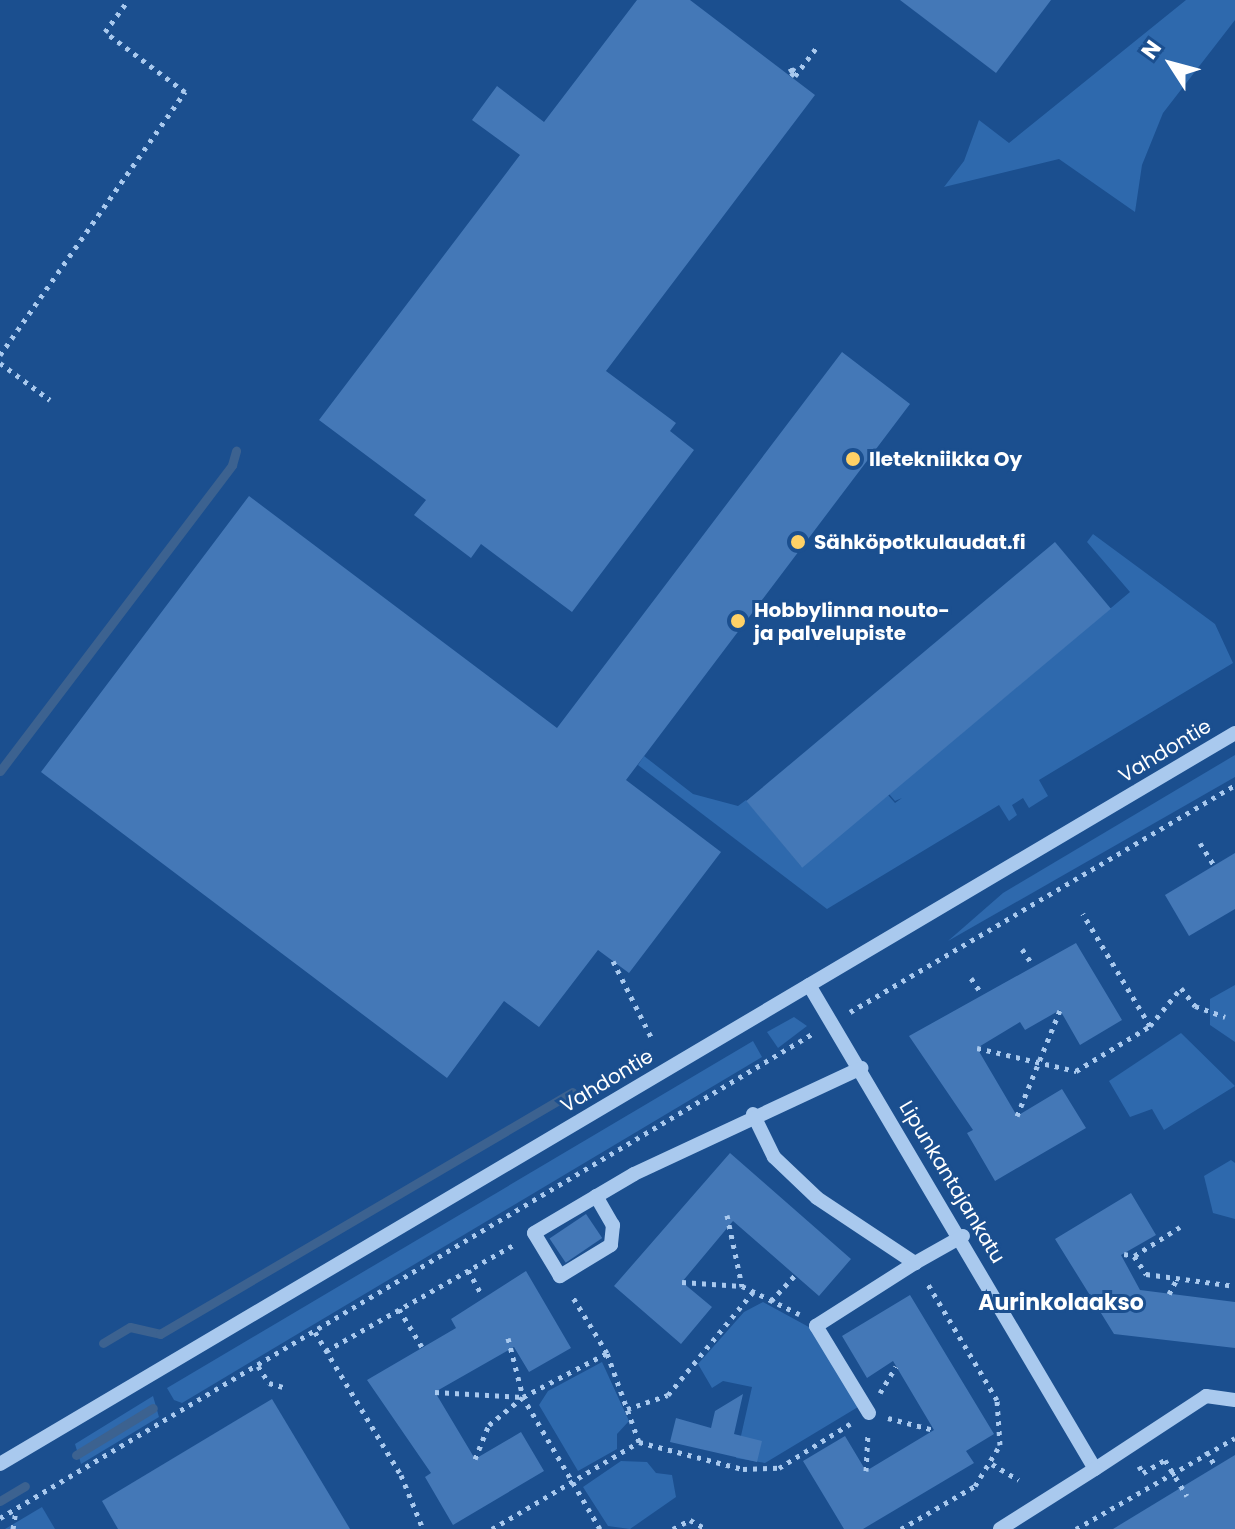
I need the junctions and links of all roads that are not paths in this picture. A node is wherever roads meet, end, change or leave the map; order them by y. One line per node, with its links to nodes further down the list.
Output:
1 (1235, 733): 2 (street, Vahdontie)
2 (809, 985): 3 (street, Lipunkantajankatu); 10 (street, Vahdontie)
3 (861, 1068): 4 (street); 6 (street, Lipunkantajankatu)
4 (753, 1114): 5 (street); 7 (street)
5 (596, 1196): 5 (street)
6 (963, 1236): 7 (street); 11 (street, Lipunkantajankatu)
7 (915, 1263): 9 (street)
8 (1235, 1400): 11 (street)
9 (869, 1413)
10 (0, 1464)
11 (1095, 1469): 12 (street)
12 (1000, 1529)

